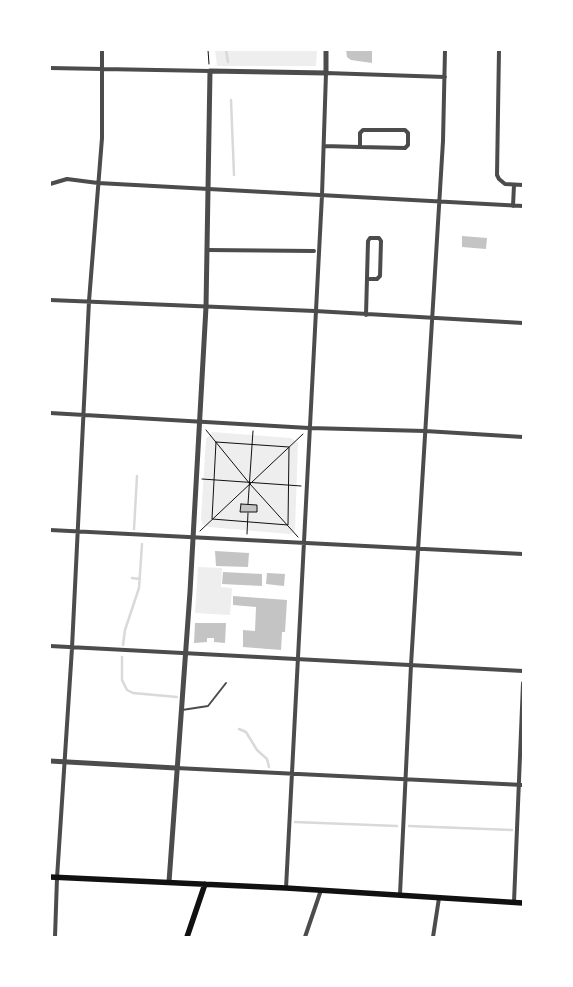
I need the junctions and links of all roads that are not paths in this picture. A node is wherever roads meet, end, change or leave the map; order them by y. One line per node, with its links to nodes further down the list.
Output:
1 (102, 50): 6 (street)
2 (326, 50): 8 (street)
3 (445, 50): 9 (street)
4 (499, 50): 14 (street)
5 (50, 68): 6 (street)
6 (102, 70): 7 (street); 12 (street)
7 (210, 71): 8 (street); 16 (street)
8 (326, 73): 9 (street); 10 (street)
9 (444, 76): 18 (street)
10 (324, 146): 11 (street); 17 (street)
11 (360, 147): 11 (street)
12 (98, 183): 13 (street); 16 (street); 25 (street)
13 (50, 184)
14 (514, 185): 15 (street); 19 (street)
15 (523, 185)
16 (208, 189): 17 (street); 21 (street)
17 (322, 195): 18 (street); 27 (street)
18 (439, 202): 19 (street); 29 (street)
19 (513, 206): 20 (street)
20 (523, 206)
21 (207, 250): 22 (street); 26 (street)
22 (314, 251)
23 (367, 279): 23 (street); 28 (street)
24 (50, 300): 25 (street)
25 (89, 301): 26 (street); 32 (street)
26 (206, 307): 27 (street); 33 (street)
27 (315, 311): 28 (street); 34 (street)
28 (366, 315): 29 (street)
29 (431, 319): 30 (street); 35 (street)
30 (523, 323)
31 (50, 413): 32 (street)
32 (84, 414): 33 (street); 38 (street)
33 (199, 423): 34 (street); 39 (street)
34 (309, 428): 35 (street); 40 (street)
35 (425, 431): 36 (street); 41 (street)
36 (523, 437)
37 (50, 530): 38 (street)
38 (77, 531): 39 (street); 44 (street)
39 (194, 537): 40 (street); 45 (street)
40 (303, 543): 41 (street); 46 (street)
41 (418, 549): 42 (street); 47 (street)
42 (523, 554)
43 (50, 646): 44 (street)
44 (72, 648): 45 (street); 53 (street)
45 (186, 652): 46 (street); 51 (street)
46 (297, 658): 47 (street); 55 (street)
47 (411, 665): 48 (street); 56 (street)
48 (523, 671)
49 (226, 683): 51 (lane)
50 (523, 683): 57 (street)
51 (182, 710): 54 (street)
52 (50, 761): 53 (street)
53 (64, 762): 54 (street); 59 (street)
54 (176, 768): 55 (street); 60 (street)
55 (292, 773): 56 (street); 62 (street)
56 (404, 779): 57 (street); 64 (street)
57 (521, 785): 66 (street)
58 (50, 877): 59 (main road)
59 (57, 878): 60 (main road); 68 (street)
60 (169, 882): 61 (main road)
61 (205, 884): 62 (main road); 69 (main road)
62 (286, 888): 63 (main road)
63 (321, 890): 64 (main road); 70 (street)
64 (400, 894): 65 (main road)
65 (439, 898): 66 (main road); 71 (street)
66 (514, 902): 67 (main road)
67 (523, 902)
68 (56, 937)
69 (187, 937)
70 (305, 937)
71 (433, 937)

